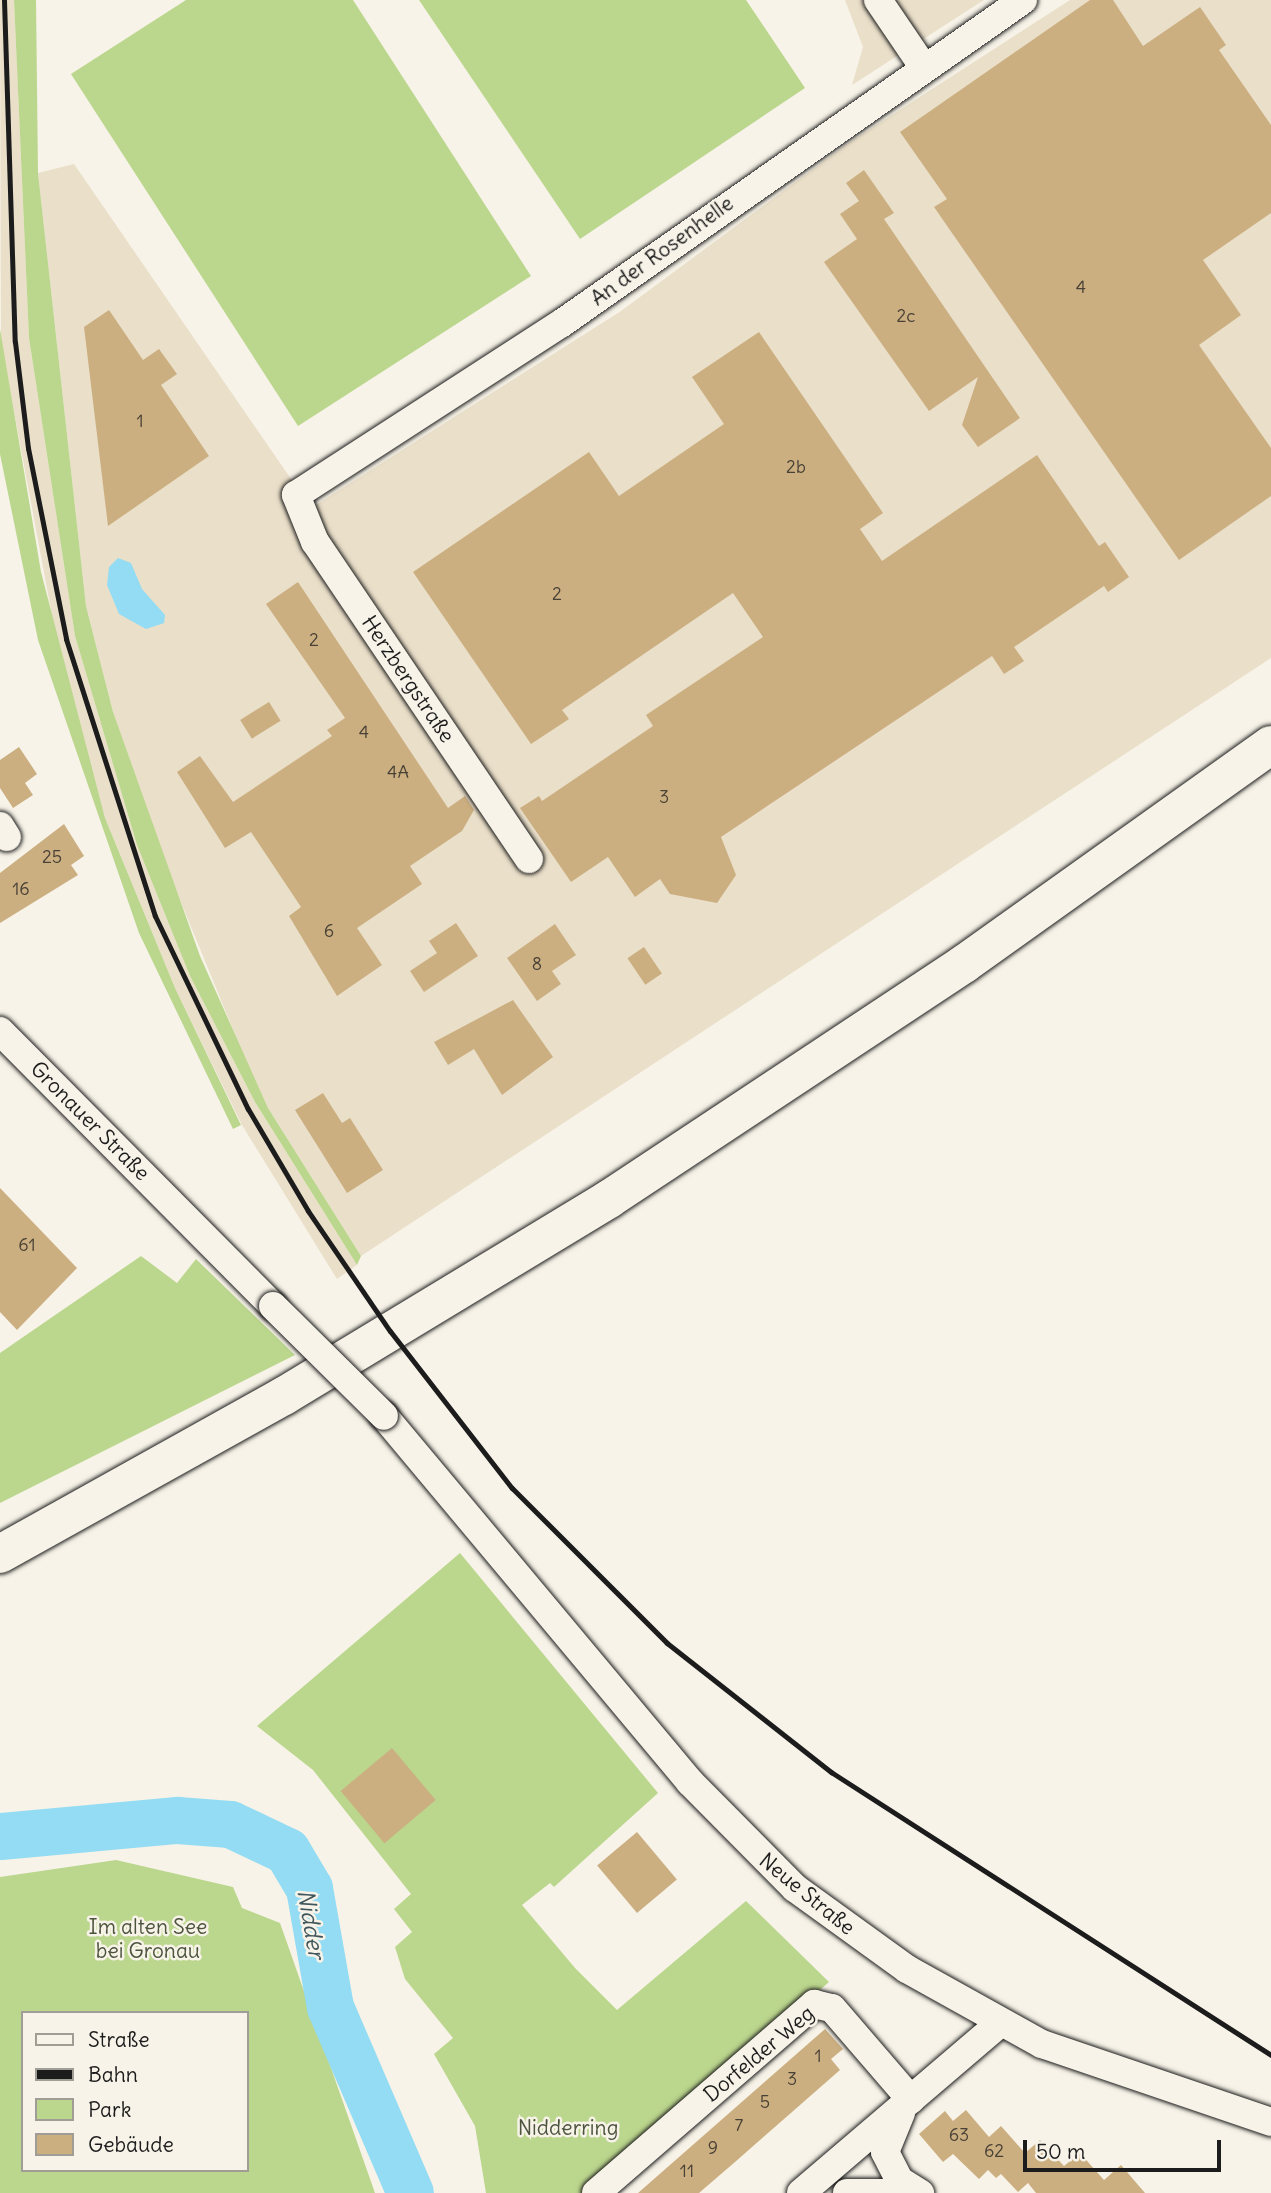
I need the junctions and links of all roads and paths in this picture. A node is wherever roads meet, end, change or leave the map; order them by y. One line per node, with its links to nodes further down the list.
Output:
1 (878, 0): 3 (street)
2 (1023, 0): 3 (street, An der Rosenhelle)
3 (922, 65): 4 (street, An der Rosenhelle)
4 (296, 495): 6 (street, Herzbergstraße)
5 (1271, 745): 9 (main road)
6 (529, 859)
7 (0, 1031): 8 (street, Gronauer Straße)
8 (274, 1306): 10 (street, Neue Straße, bridge)
9 (0, 1554)
10 (1000, 2023): 11 (street); 12 (street, Neue Straße)
11 (912, 2100): 13 (street, Dorfelder Weg); 14 (street); 17 (street)
12 (1271, 2122)
13 (596, 2193)
14 (801, 2193)
15 (847, 2193): 16 (street)
16 (905, 2193)
17 (920, 2193)

